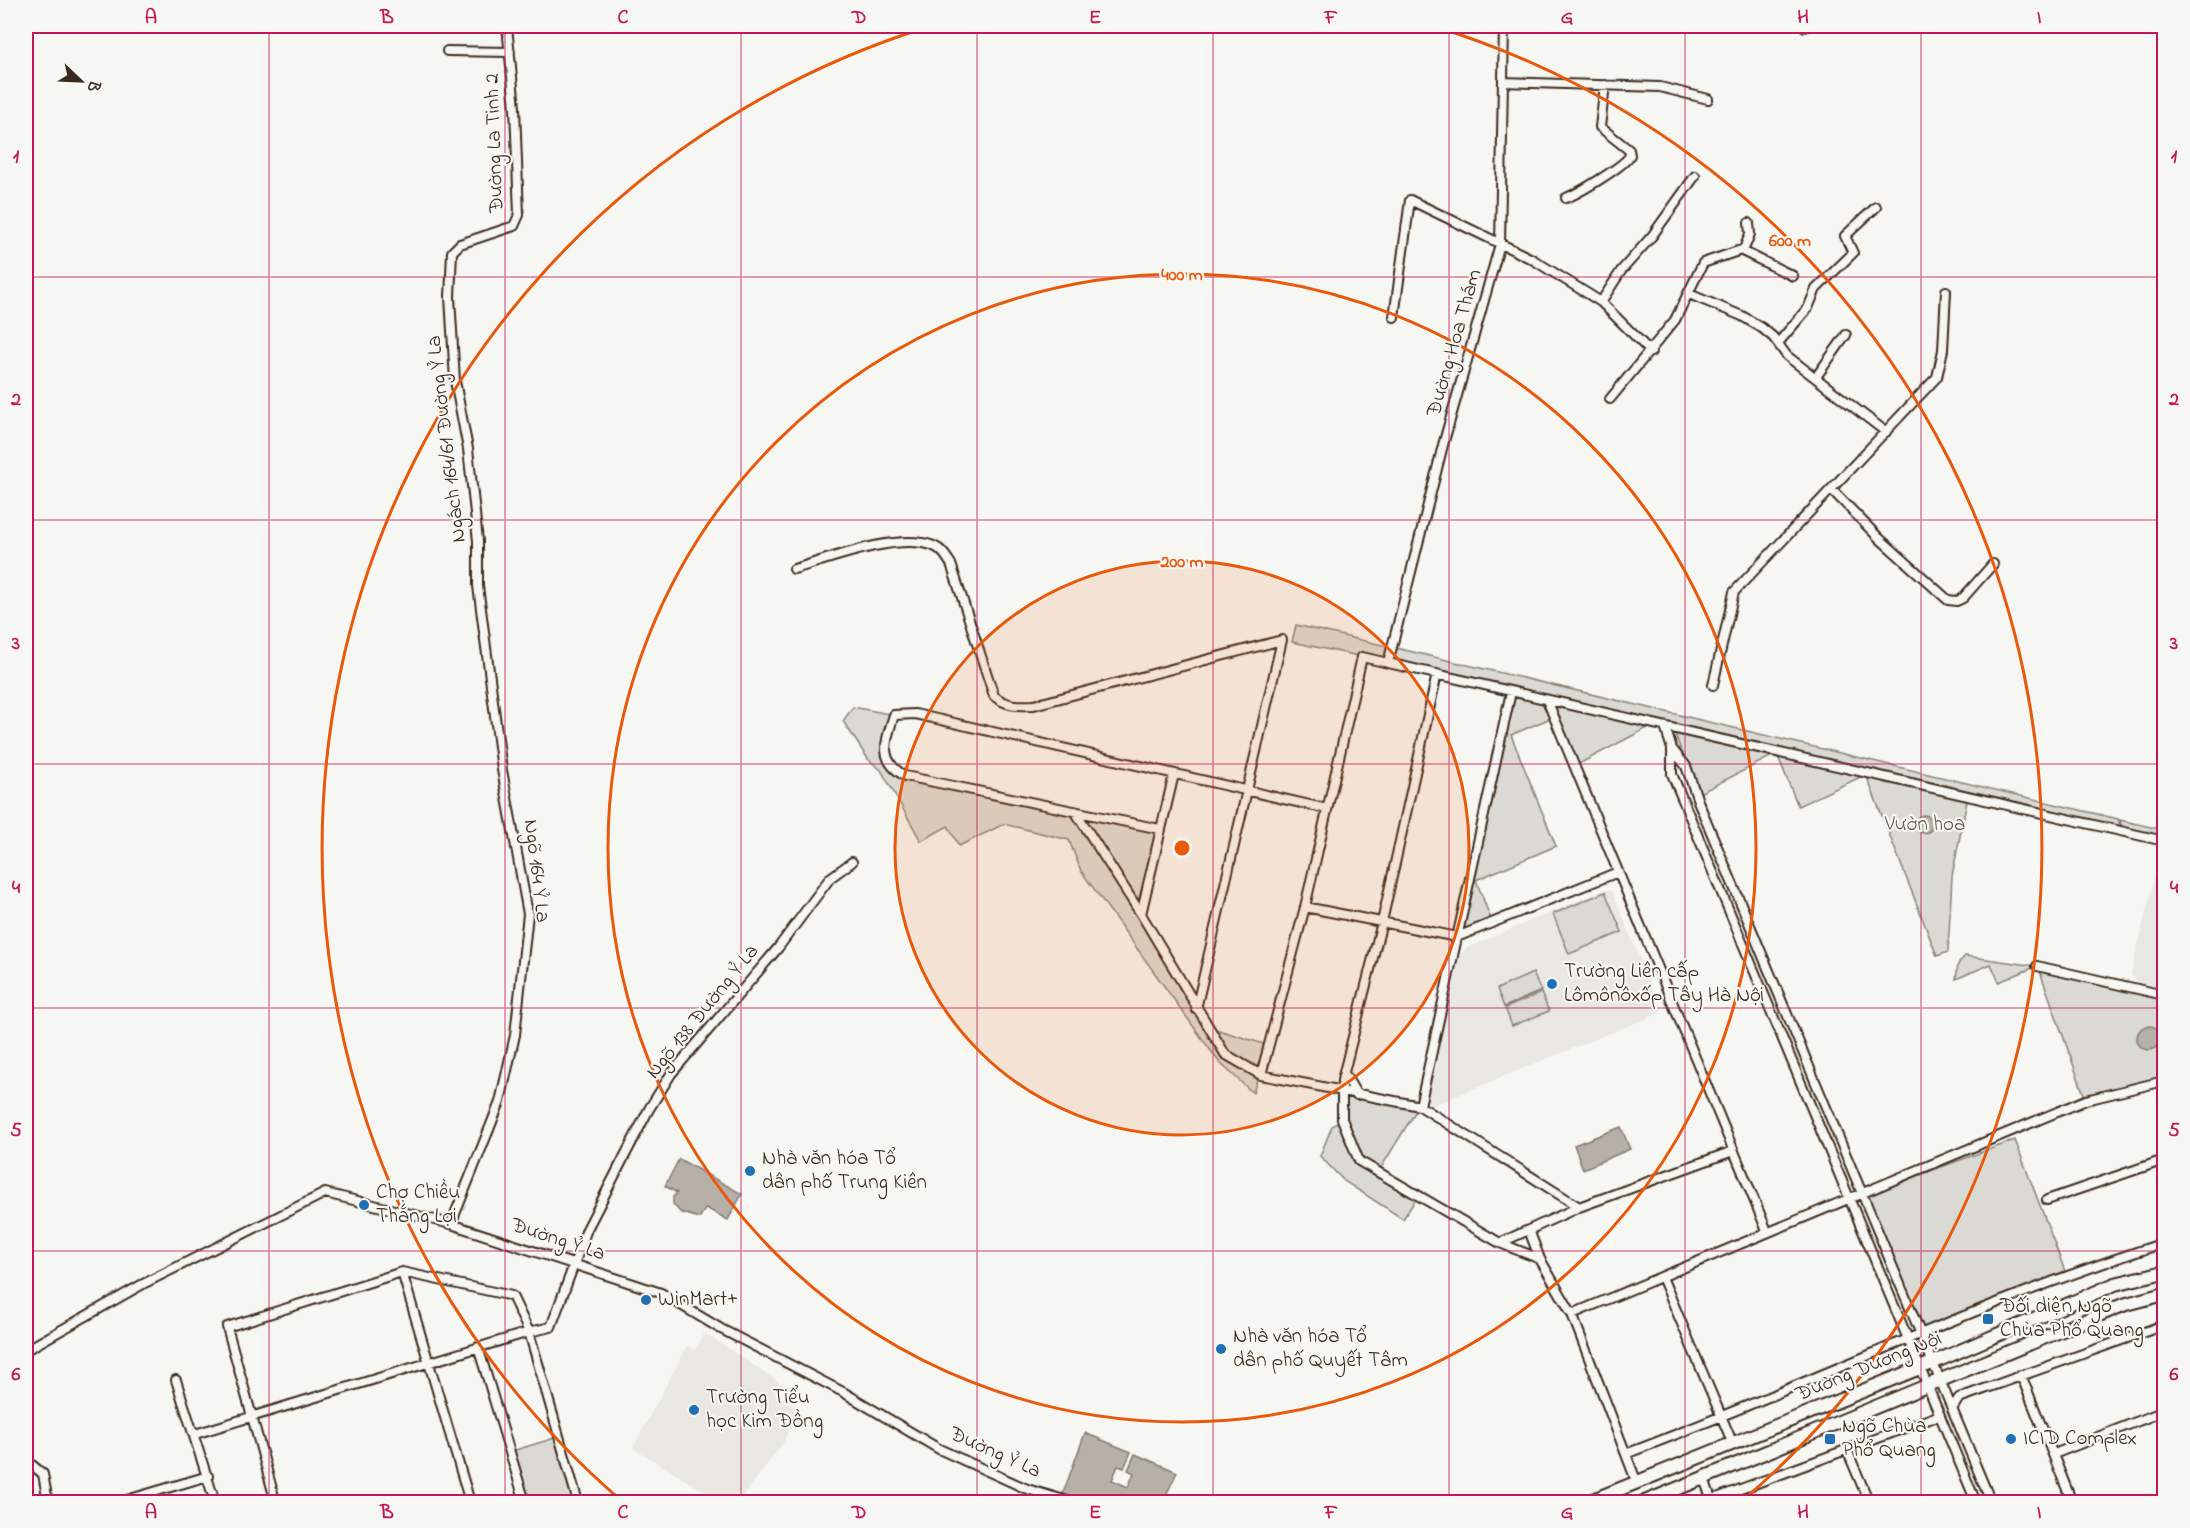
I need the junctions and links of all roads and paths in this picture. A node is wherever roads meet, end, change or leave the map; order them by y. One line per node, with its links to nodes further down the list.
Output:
1 (507, 26): 4 (street, Đường La Tinh 2)
2 (1504, 26): 5 (street, Đường Hoa Thám)
3 (447, 51): 4 (street)
4 (510, 52): 14 (street, Đường La Tinh 2)
5 (1503, 82): 6 (street); 12 (street, Đường Hoa Thám)
6 (1605, 85): 7 (street); 9 (street)
7 (1708, 99)
8 (1695, 176): 18 (street)
9 (1566, 198)
10 (1876, 207): 21 (street)
11 (1749, 223): 13 (street)
12 (1500, 244): 18 (street); 19 (street); 30 (street, Đường Hoa Thám)
13 (1742, 251): 15 (street); 17 (street)
14 (452, 252): 29 (street, Ngách 164/61 Đường Ỷ La)
15 (1793, 276)
16 (1946, 291): 25 (street)
17 (1689, 294): 21 (street); 22 (street)
18 (1601, 302): 22 (street)
19 (1394, 316)
20 (1846, 335): 23 (street)
21 (1778, 343): 23 (street)
22 (1651, 352): 24 (street)
23 (1816, 377): 25 (street)
24 (1610, 399)
25 (1886, 432): 26 (street)
26 (1831, 489): 27 (street); 32 (street)
27 (1994, 564)
28 (794, 569): 38 (street)
29 (478, 586): 64 (street, Ngõ 164 Ỷ La)
30 (1388, 663): 31 (street); 39 (street)
31 (1437, 674): 33 (street); 47 (street)
32 (1713, 686)
33 (1511, 692): 34 (street); 48 (street)
34 (1547, 700): 35 (street); 44 (street)
35 (1665, 727): 36 (street); 42 (street)
36 (1672, 749): 60 (street); 61 (street)
37 (1174, 774): 38 (street); 40 (street); 41 (street)
38 (1248, 790): 39 (street); 51 (street)
39 (1328, 809): 45 (street)
40 (1075, 811): 41 (street); 46 (street)
41 (1160, 829): 46 (street)
42 (2164, 841)
43 (852, 862): 70 (street, Ngõ 138 Đường Ỷ La)
44 (1618, 872): 48 (street); 58 (street)
45 (1305, 907): 47 (street); 53 (street)
46 (1141, 914): 51 (street)
47 (1382, 922): 48 (street); 52 (street)
48 (1457, 937): 57 (street)
49 (2037, 966): 50 (street)
50 (2164, 995)
51 (1196, 1009): 53 (street)
52 (1344, 1073): 55 (street); 56 (street)
53 (1261, 1075): 55 (street)
54 (2164, 1080): 60 (street)
55 (1341, 1091): 56 (street); 67 (street)
56 (1357, 1095): 57 (street)
57 (1420, 1106): 63 (street)
58 (1733, 1151): 63 (street); 66 (street)
59 (2164, 1160): 62 (street)
60 (1862, 1194): 61 (street); 78 (street)
61 (1849, 1197): 66 (street); 79 (street)
62 (2047, 1200)
63 (1579, 1207): 65 (street)
64 (451, 1224): 70 (street, Đường Ỷ La); 81 (street, Đường Ỷ La)
65 (1529, 1230): 67 (street); 69 (street)
66 (1767, 1231): 73 (street)
67 (1500, 1243): 69 (street)
68 (2164, 1243): 78 (street)
69 (1540, 1259): 75 (street)
70 (572, 1266): 77 (street, Ngõ 138 Đường Ỷ La); 111 (street, Đường Ỷ La)
71 (402, 1272): 77 (street); 82 (street); 92 (street)
72 (2164, 1272): 83 (main road, Đường Dương Nội)
73 (1662, 1277): 75 (street); 93 (street)
74 (2164, 1294): 87 (main road, Đường Dương Nội)
75 (1572, 1314): 97 (street)
76 (2164, 1325): 85 (street)
77 (529, 1332): 80 (street); 110 (street)
78 (1921, 1333): 79 (street); 83 (street)
79 (1906, 1339): 84 (street); 93 (street)
80 (478, 1347): 82 (street); 109 (street)
81 (26, 1350)
82 (429, 1363): 92 (street); 108 (street)
83 (1932, 1363): 84 (main road, Đường Dương Nội); 87 (street)
84 (1919, 1368): 88 (street); 95 (main road, Đường Dương Nội)
85 (2021, 1375): 89 (street); 98 (street)
86 (176, 1380): 94 (street)
87 (1939, 1380): 88 (main road, Đường Dương Nội); 89 (street)
88 (1927, 1385): 91 (street); 101 (main road, Đường Dương Nội)
89 (1952, 1409): 116 (street)
90 (2164, 1411): 98 (street)
91 (1940, 1415): 96 (street); 115 (street)
92 (252, 1417): 94 (street); 103 (street)
93 (1721, 1418): 95 (street); 97 (street)
94 (195, 1434): 100 (street)
95 (1733, 1444): 102 (main road, Đường Dương Nội)
96 (1847, 1450): 104 (street); 114 (street)
97 (1628, 1453): 102 (street)
98 (2054, 1454): 117 (street)
99 (26, 1460): 105 (street)
100 (208, 1476): 106 (street); 107 (street)
101 (1704, 1478): 104 (street); 113 (main road, Đường Dương Nội)
102 (1637, 1483): 112 (main road, Đường Dương Nội)
103 (273, 1492)
104 (1712, 1501)
105 (48, 1503)
106 (120, 1503)
107 (215, 1503)
108 (470, 1503)
109 (525, 1503)
110 (578, 1503)
111 (1071, 1503)
112 (1588, 1503)
113 (1645, 1503)
114 (1869, 1503)
115 (1976, 1503)
116 (1991, 1503)
117 (2072, 1503)

